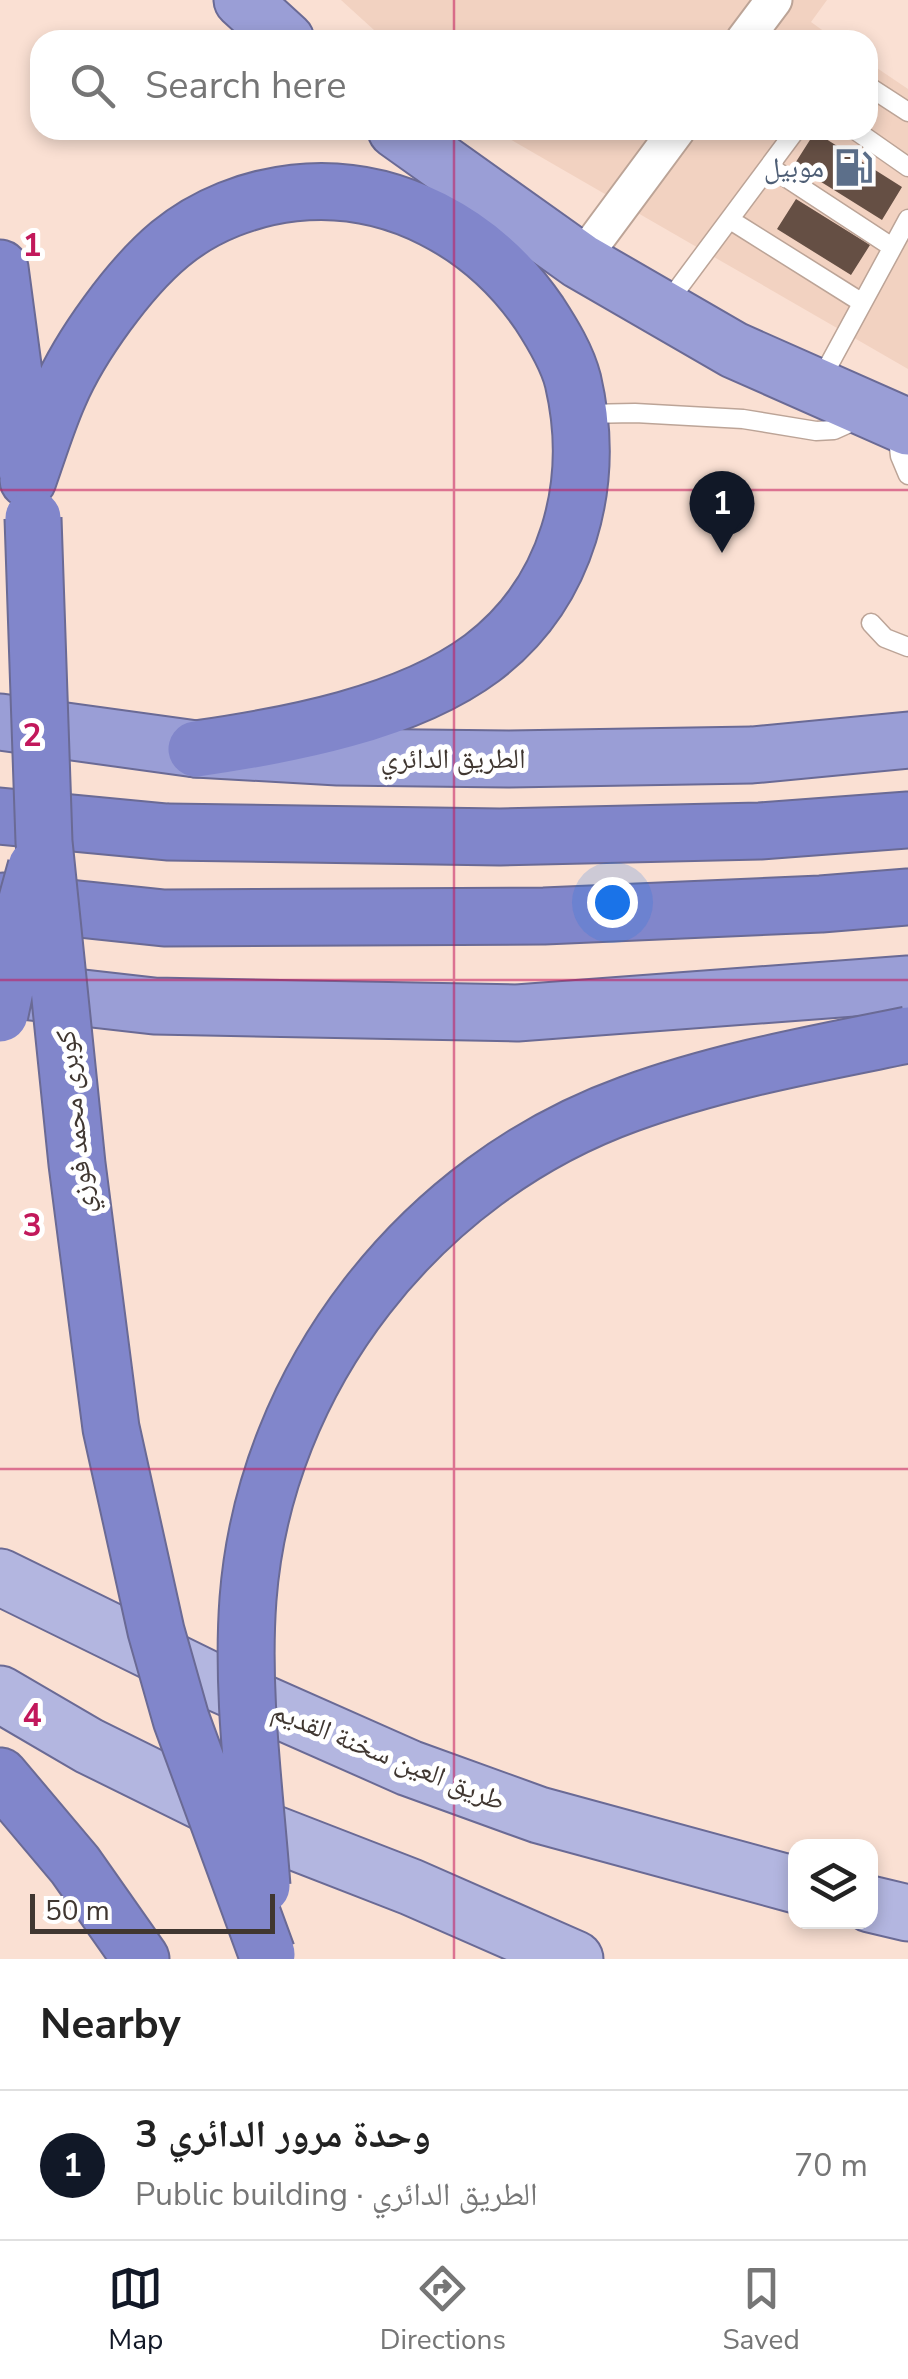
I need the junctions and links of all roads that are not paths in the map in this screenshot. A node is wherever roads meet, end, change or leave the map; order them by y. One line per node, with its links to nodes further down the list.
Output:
1 (242, 0): 3 (highway)
2 (774, 0): 4 (street)
3 (275, 30)
4 (752, 30)
5 (878, 92): 6 (lane)
6 (908, 112)
7 (410, 140): 16 (highway)
8 (670, 140): 16 (street)
9 (789, 140): 11 (lane)
10 (869, 140): 12 (lane)
11 (770, 166): 14 (lane); 15 (lane)
12 (908, 167)
13 (908, 219): 15 (lane)
14 (732, 221): 18 (lane); 19 (lane)
15 (892, 247): 18 (lane)
16 (580, 261): 19 (highway)
17 (0, 268): 24 (highway, كوبرى محمد فوزي)
18 (861, 302): 20 (lane)
19 (663, 309): 20 (highway)
20 (817, 388): 22 (highway)
21 (578, 415): 22 (lane); 24 (highway); 29 (highway)
22 (892, 420): 23 (lane)
23 (908, 475)
24 (28, 480): 31 (highway, كوبرى محمد فوزي, bridge)
25 (871, 622): 26 (lane)
26 (908, 648)
27 (0, 722): 29 (highway, الطريق الدائري)
28 (908, 740): 29 (highway, الطريق الدائري)
29 (196, 749)
30 (908, 820): 31 (highway)
31 (22, 829): 36 (highway, bridge); 44 (highway, كوبرى محمد فوزي, bridge)
32 (908, 897): 33 (highway)
33 (0, 901)
34 (908, 984): 35 (highway)
35 (0, 988)
36 (0, 1014)
37 (908, 1035): 44 (highway, bridge)
38 (0, 1577): 41 (main road, طريق العين سخنة القديم)
39 (0, 1694): 46 (main road)
40 (0, 1776): 45 (highway)
41 (788, 1883)
42 (878, 1906): 43 (main road)
43 (908, 1913)
44 (268, 1956)
45 (141, 1959)
46 (575, 1959)

